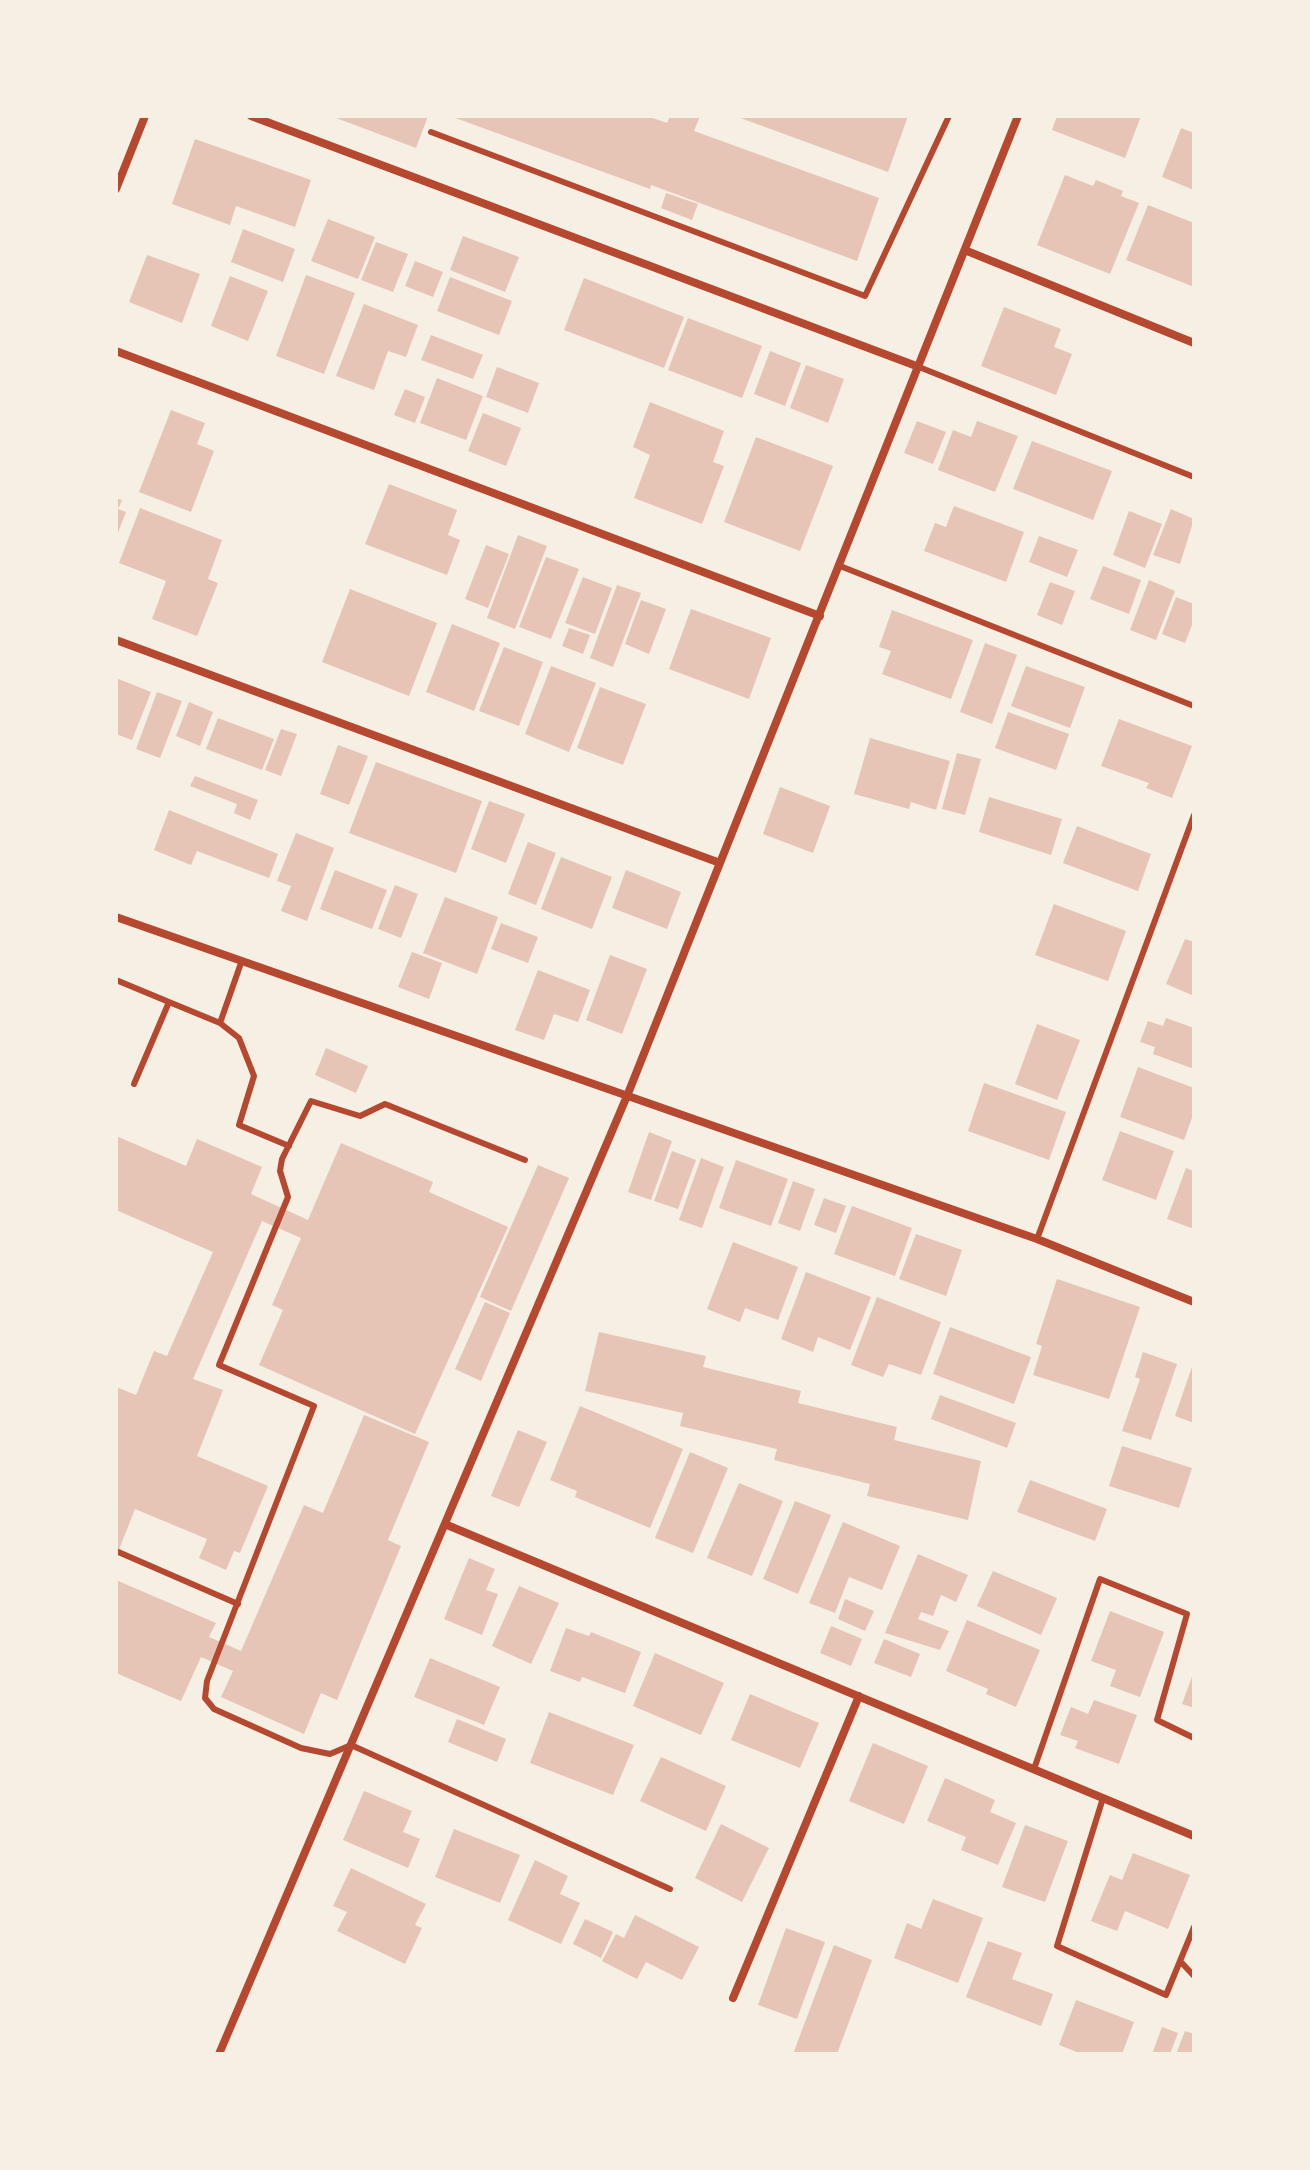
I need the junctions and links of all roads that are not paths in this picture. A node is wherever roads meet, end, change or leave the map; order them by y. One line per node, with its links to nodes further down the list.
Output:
1 (145, 116): 6 (street)
2 (251, 116): 10 (street)
3 (949, 116): 5 (lane)
4 (1018, 116): 7 (street)
5 (431, 132)
6 (116, 189)
7 (967, 251): 8 (street); 10 (street)
8 (1194, 343)
9 (116, 351): 13 (street)
10 (919, 367): 11 (lane); 12 (street)
11 (1194, 477)
12 (840, 566): 13 (street); 15 (lane)
13 (820, 616): 17 (street)
14 (116, 640): 17 (street)
15 (1194, 706)
16 (1194, 815): 27 (lane)
17 (720, 863): 24 (street)
18 (116, 917): 19 (street)
19 (241, 963): 22 (lane); 24 (street)
20 (116, 980): 21 (lane)
21 (169, 1002): 22 (lane); 23 (lane)
22 (220, 1023): 25 (lane)
23 (134, 1084)
24 (627, 1096): 27 (street); 29 (street)
25 (289, 1146): 26 (lane); 31 (lane)
26 (525, 1160)
27 (1037, 1239): 28 (street)
28 (1194, 1302)
29 (447, 1525): 32 (street); 34 (street)
30 (116, 1551): 31 (lane)
31 (238, 1604): 34 (lane)
32 (859, 1696): 35 (street); 42 (street)
33 (1194, 1738): 35 (lane)
34 (351, 1745): 38 (lane); 43 (street)
35 (1034, 1769): 36 (street)
36 (1103, 1798): 37 (street); 40 (lane)
37 (1194, 1836)
38 (670, 1889)
39 (1194, 1927): 40 (lane)
40 (1180, 1961): 41 (lane)
41 (1194, 1976)
42 (733, 1998)
43 (219, 2054)

